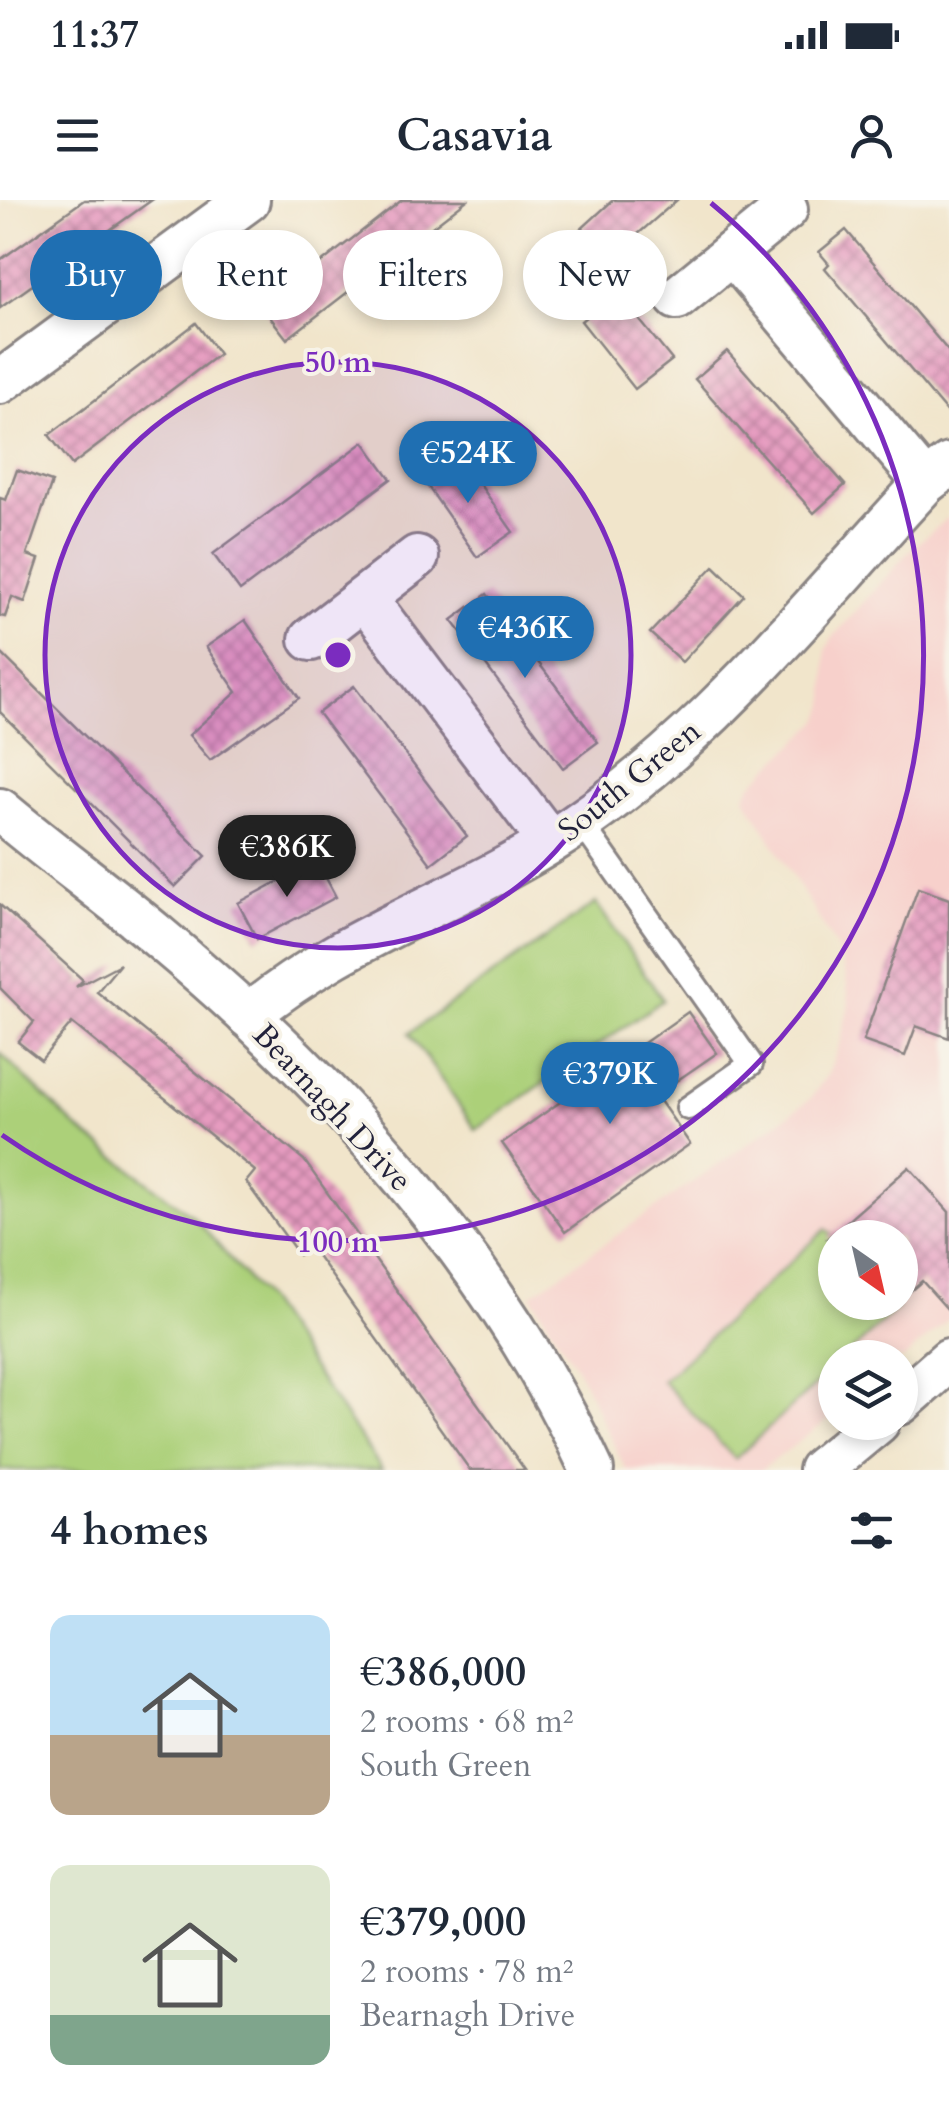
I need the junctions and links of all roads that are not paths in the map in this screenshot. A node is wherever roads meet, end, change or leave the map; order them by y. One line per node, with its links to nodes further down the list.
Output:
1 (248, 200): 5 (street)
2 (786, 209): 3 (street)
3 (732, 253): 4 (street); 6 (street)
4 (676, 298)
5 (0, 382)
6 (937, 474): 11 (street, South Green)
7 (417, 557): 8 (street)
8 (364, 598): 9 (street); 11 (street)
9 (311, 640)
10 (0, 810): 12 (street, Bearnagh Drive)
11 (565, 832): 12 (street, South Green); 13 (lane)
12 (248, 1016): 17 (street, Bearnagh Drive)
13 (688, 1108)
14 (949, 1360): 15 (street)
15 (918, 1387)
16 (856, 1440): 18 (street)
17 (592, 1470)
18 (820, 1470)

